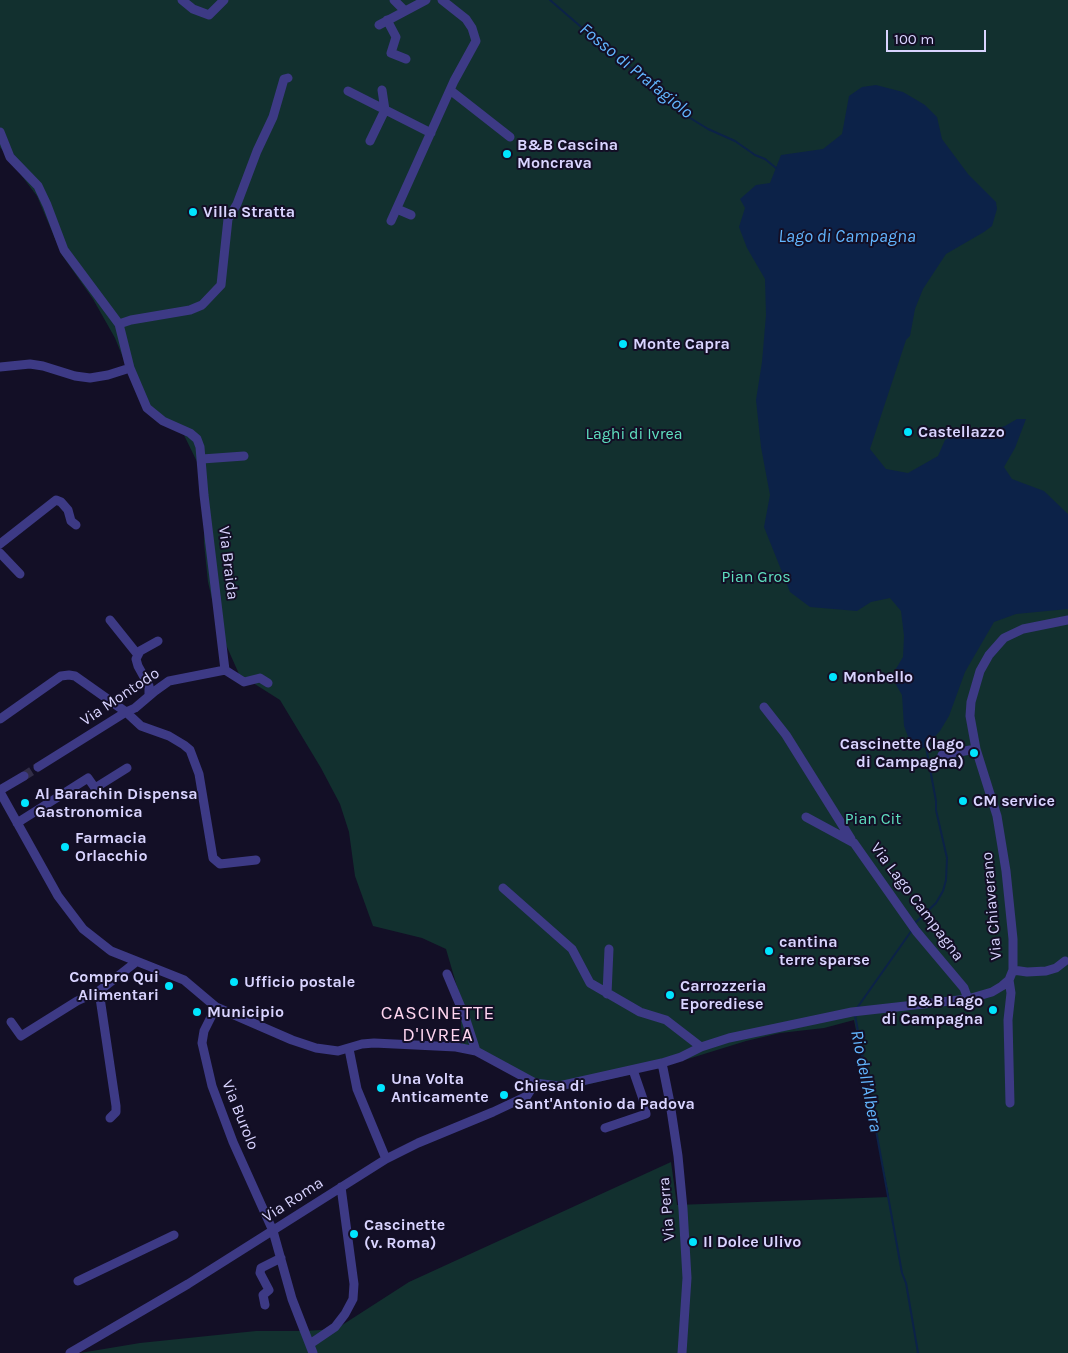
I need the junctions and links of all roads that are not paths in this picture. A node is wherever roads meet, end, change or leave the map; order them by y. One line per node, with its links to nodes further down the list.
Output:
1 (182, 0): 2 (street)
2 (224, 0)
3 (394, 0): 6 (street)
4 (426, 0): 6 (street)
5 (442, 0): 10 (street)
6 (405, 11): 7 (street)
7 (406, 59)
8 (288, 78): 20 (street)
9 (382, 90): 12 (street)
10 (450, 90): 14 (street); 15 (street)
11 (348, 92): 12 (street)
12 (384, 110): 14 (street); 16 (street)
13 (0, 132): 20 (street)
14 (431, 133): 17 (street)
15 (510, 137)
16 (370, 141)
17 (397, 208): 18 (street); 19 (street)
18 (411, 215)
19 (391, 221)
20 (119, 324): 22 (street, Via Braida)
21 (0, 367): 22 (street)
22 (130, 368): 24 (street, Via Braida)
23 (244, 456): 24 (street)
24 (202, 459): 33 (street, Via Braida)
25 (76, 525): 26 (street)
26 (0, 544)
27 (0, 553): 28 (street)
28 (20, 574)
29 (110, 620): 32 (street)
30 (1068, 620): 39 (street, Via Chiaverano)
31 (158, 641): 32 (street)
32 (138, 655): 35 (street)
33 (225, 670): 34 (street); 35 (street, Via Montodo)
34 (268, 684)
35 (149, 696): 37 (street, Via Montodo)
36 (764, 707): 47 (street)
37 (126, 712): 38 (street); 41 (street, Via Montodo); 48 (street)
38 (0, 719)
39 (976, 749): 40 (street); 53 (street, Via Chiaverano)
40 (942, 755)
41 (38, 767)
42 (127, 768): 46 (street)
43 (24, 776): 44 (street)
44 (1, 796): 46 (street)
45 (806, 817): 47 (street, Via Lago Campagna)
46 (17, 823): 52 (street)
47 (854, 843): 58 (street, Via Lago Campagna)
48 (256, 860)
49 (503, 888): 57 (street)
50 (610, 949): 57 (street)
51 (1065, 961): 53 (street)
52 (136, 962): 56 (street); 59 (street)
53 (1013, 970): 55 (street, Via Chiaverano)
54 (447, 974): 63 (street)
55 (1009, 980): 58 (street, Via Chiaverano); 67 (street)
56 (99, 992): 60 (street); 68 (street)
57 (608, 994): 61 (street)
58 (968, 999): 61 (street, Via Chiaverano)
59 (216, 1007): 62 (street); 72 (street, Via Burolo)
60 (11, 1022)
61 (701, 1047): 64 (street, Via Chiaverano)
62 (349, 1049): 63 (street); 70 (street)
63 (476, 1051): 66 (street)
64 (662, 1063): 65 (street, Via Chiaverano); 79 (street, Via Perra)
65 (633, 1070): 66 (street, Via Chiaverano); 69 (street)
66 (535, 1083): 70 (street, Via Roma)
67 (1010, 1103)
68 (110, 1118)
69 (605, 1128)
70 (386, 1159): 71 (street, Via Roma)
71 (341, 1188): 72 (street, Via Roma); 77 (street)
72 (273, 1231): 74 (street, Via Burolo); 78 (street, Via Roma)
73 (174, 1235): 75 (street)
74 (281, 1258): 76 (street); 77 (street, Via Burolo)
75 (78, 1281)
76 (265, 1305)
77 (311, 1348)
78 (70, 1353)
79 (682, 1353)

